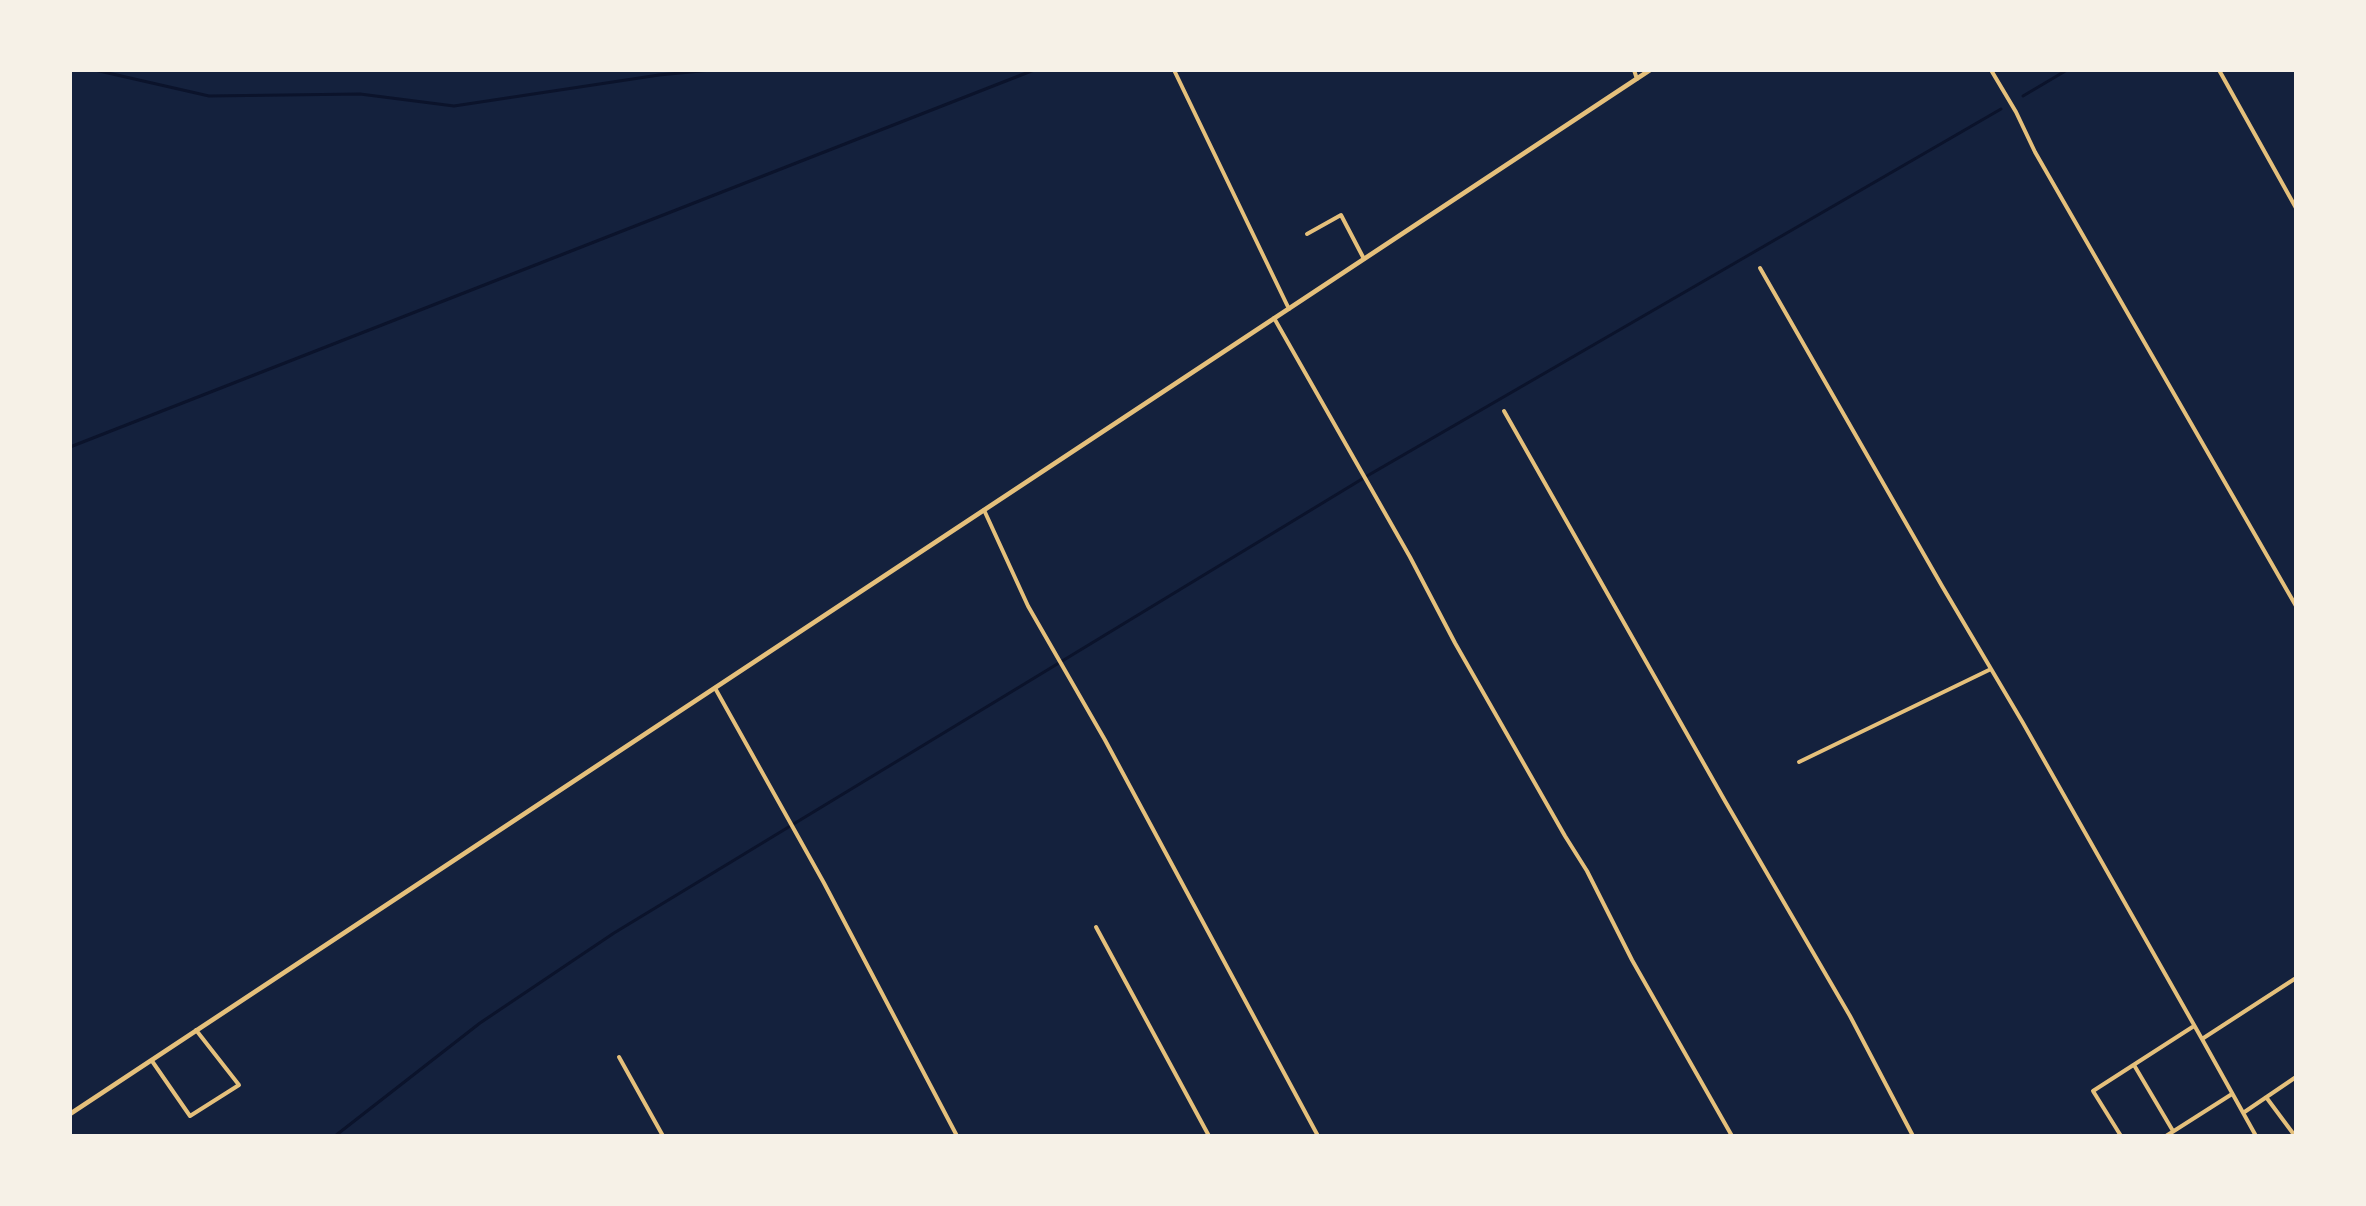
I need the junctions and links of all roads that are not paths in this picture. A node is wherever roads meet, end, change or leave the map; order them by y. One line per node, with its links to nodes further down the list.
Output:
1 (1174, 70): 11 (street)
2 (1634, 70): 6 (street)
3 (1650, 70): 6 (street)
4 (1991, 70): 15 (street)
5 (2219, 70): 7 (street)
6 (1637, 79): 9 (street)
7 (2295, 208)
8 (1307, 234): 9 (street)
9 (1364, 259): 11 (street)
10 (1760, 268): 16 (street)
11 (1289, 309): 12 (street)
12 (1274, 318): 14 (street); 37 (street)
13 (1504, 411): 38 (street)
14 (984, 510): 17 (street); 36 (street)
15 (2295, 606)
16 (1991, 669): 18 (street); 21 (street)
17 (715, 688): 22 (street); 34 (street)
18 (1799, 762)
19 (1096, 927): 35 (street)
20 (2295, 978): 23 (street)
21 (2194, 1026): 23 (street); 26 (street)
22 (196, 1030): 25 (street); 25 (street)
23 (2202, 1039): 28 (street)
24 (619, 1057): 33 (street)
25 (152, 1061): 31 (street)
26 (2134, 1065): 32 (street); 39 (street)
27 (2295, 1077): 29 (street)
28 (2232, 1094): 30 (street); 32 (street)
29 (2266, 1097): 30 (street); 42 (street)
30 (2243, 1113): 41 (street)
31 (70, 1114)
32 (2173, 1131): 40 (street)
33 (663, 1136)
34 (957, 1136)
35 (1209, 1136)
36 (1318, 1136)
37 (1732, 1136)
38 (1912, 1136)
39 (2121, 1136)
40 (2166, 1136)
41 (2256, 1136)
42 (2295, 1136)

